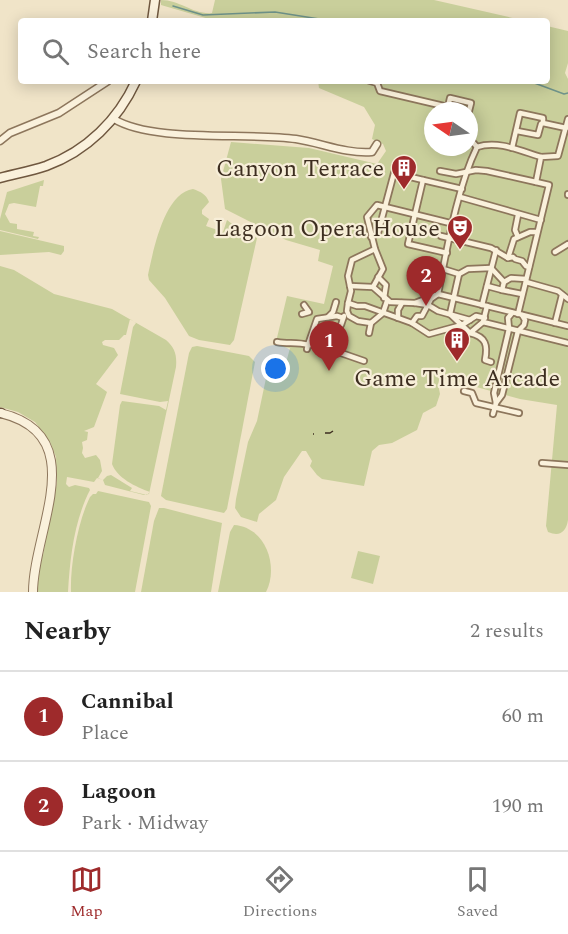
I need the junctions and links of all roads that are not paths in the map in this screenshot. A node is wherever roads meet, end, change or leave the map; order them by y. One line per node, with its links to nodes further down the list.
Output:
1 (155, 0): 2 (main road)
2 (152, 18)
3 (103, 84): 13 (street)
4 (134, 84): 9 (main road)
5 (377, 84): 8 (street)
6 (449, 102): 7 (street)
7 (464, 102)
8 (424, 103)
9 (114, 118): 14 (street); 21 (main road)
10 (543, 123): 11 (street); 12 (street); 12 (street)
11 (567, 124): 18 (street)
12 (517, 130): 16 (street)
13 (0, 141)
14 (377, 144)
15 (478, 147): 16 (street)
16 (512, 148): 18 (street)
17 (472, 156): 20 (street)
18 (542, 156): 23 (street)
19 (440, 171): 20 (street)
20 (468, 172): 23 (street); 24 (street)
21 (0, 178)
22 (423, 180): 24 (street); 26 (street); 27 (street)
23 (536, 182): 29 (street)
24 (462, 189): 25 (street)
25 (460, 197): 28 (street); 30 (street)
26 (385, 207): 27 (street); 35 (street); 35 (street)
27 (415, 214): 30 (street); 42 (street)
28 (518, 215): 29 (street); 33 (street)
29 (540, 220): 31 (street)
30 (454, 224): 34 (street)
31 (537, 232): 33 (street); 44 (street)
32 (441, 236): 34 (street)
33 (518, 237): 36 (street)
34 (450, 238): 40 (street); 42 (street)
35 (372, 239): 38 (street); 39 (street)
36 (512, 243): 40 (street); 43 (street)
37 (568, 244): 41 (street)
38 (368, 251): 39 (street); 53 (street)
39 (377, 251): 48 (street)
40 (498, 251): 43 (street); 45 (street)
41 (555, 252)
42 (447, 253): 46 (street)
43 (508, 258): 44 (street)
44 (529, 267): 49 (street)
45 (491, 268): 47 (street); 50 (street); 51 (street)
46 (443, 269): 47 (street); 55 (street)
47 (459, 274): 58 (street)
48 (378, 277): 52 (street); 60 (street)
49 (526, 281): 50 (street); 56 (street); 57 (street)
50 (504, 282): 54 (street)
51 (487, 286): 54 (street); 67 (street)
52 (373, 287): 53 (street); 60 (street)
53 (349, 288): 62 (street)
54 (502, 290): 56 (street)
55 (438, 294): 58 (street); 64 (street); 66 (street)
56 (522, 294): 74 (street)
57 (562, 295): 59 (street); 84 (street)
58 (454, 298): 67 (street); 73 (street)
59 (568, 299)
60 (385, 300): 63 (street); 71 (street)
61 (327, 303): 75 (street)
62 (347, 303): 68 (street); 69 (street)
63 (402, 303): 64 (street); 77 (street)
64 (415, 303): 66 (street)
65 (304, 305): 70 (street)
66 (428, 305): 73 (street); 83 (street)
67 (485, 305): 74 (street); 81 (street)
68 (373, 310): 71 (street); 79 (street)
69 (347, 311): 76 (street); 82 (street)
70 (309, 312): 72 (street); 78 (street)
71 (383, 313): 77 (street); 79 (street)
72 (302, 314)
73 (450, 314): 80 (street); 86 (street)
74 (517, 314): 84 (street); 88 (street); 89 (street)
75 (328, 317): 76 (street); 78 (street)
76 (341, 317): 85 (street)
77 (398, 318): 83 (street)
78 (317, 319): 94 (street)
79 (376, 319): 82 (street)
80 (470, 320): 81 (street); 86 (street)
81 (484, 320): 88 (street); 91 (street)
82 (371, 323): 90 (street)
83 (412, 323): 86 (street)
84 (555, 323): 87 (street)
85 (341, 324)
86 (462, 325): 91 (street)
87 (568, 326)
88 (509, 329): 89 (street); 99 (street)
89 (518, 331): 93 (street); 99 (street)
90 (369, 333)
91 (470, 333): 96 (street)
92 (277, 342): 94 (street)
93 (568, 343)
94 (307, 347): 95 (street)
95 (364, 361)
96 (491, 362)
97 (464, 392): 98 (street)
98 (477, 403): 99 (street); 100 (street)
99 (495, 405): 102 (street); 103 (street)
100 (472, 408)
101 (0, 413): 106 (street)
102 (519, 413)
103 (493, 414)
104 (542, 463): 105 (street)
105 (568, 465)
106 (33, 592)

